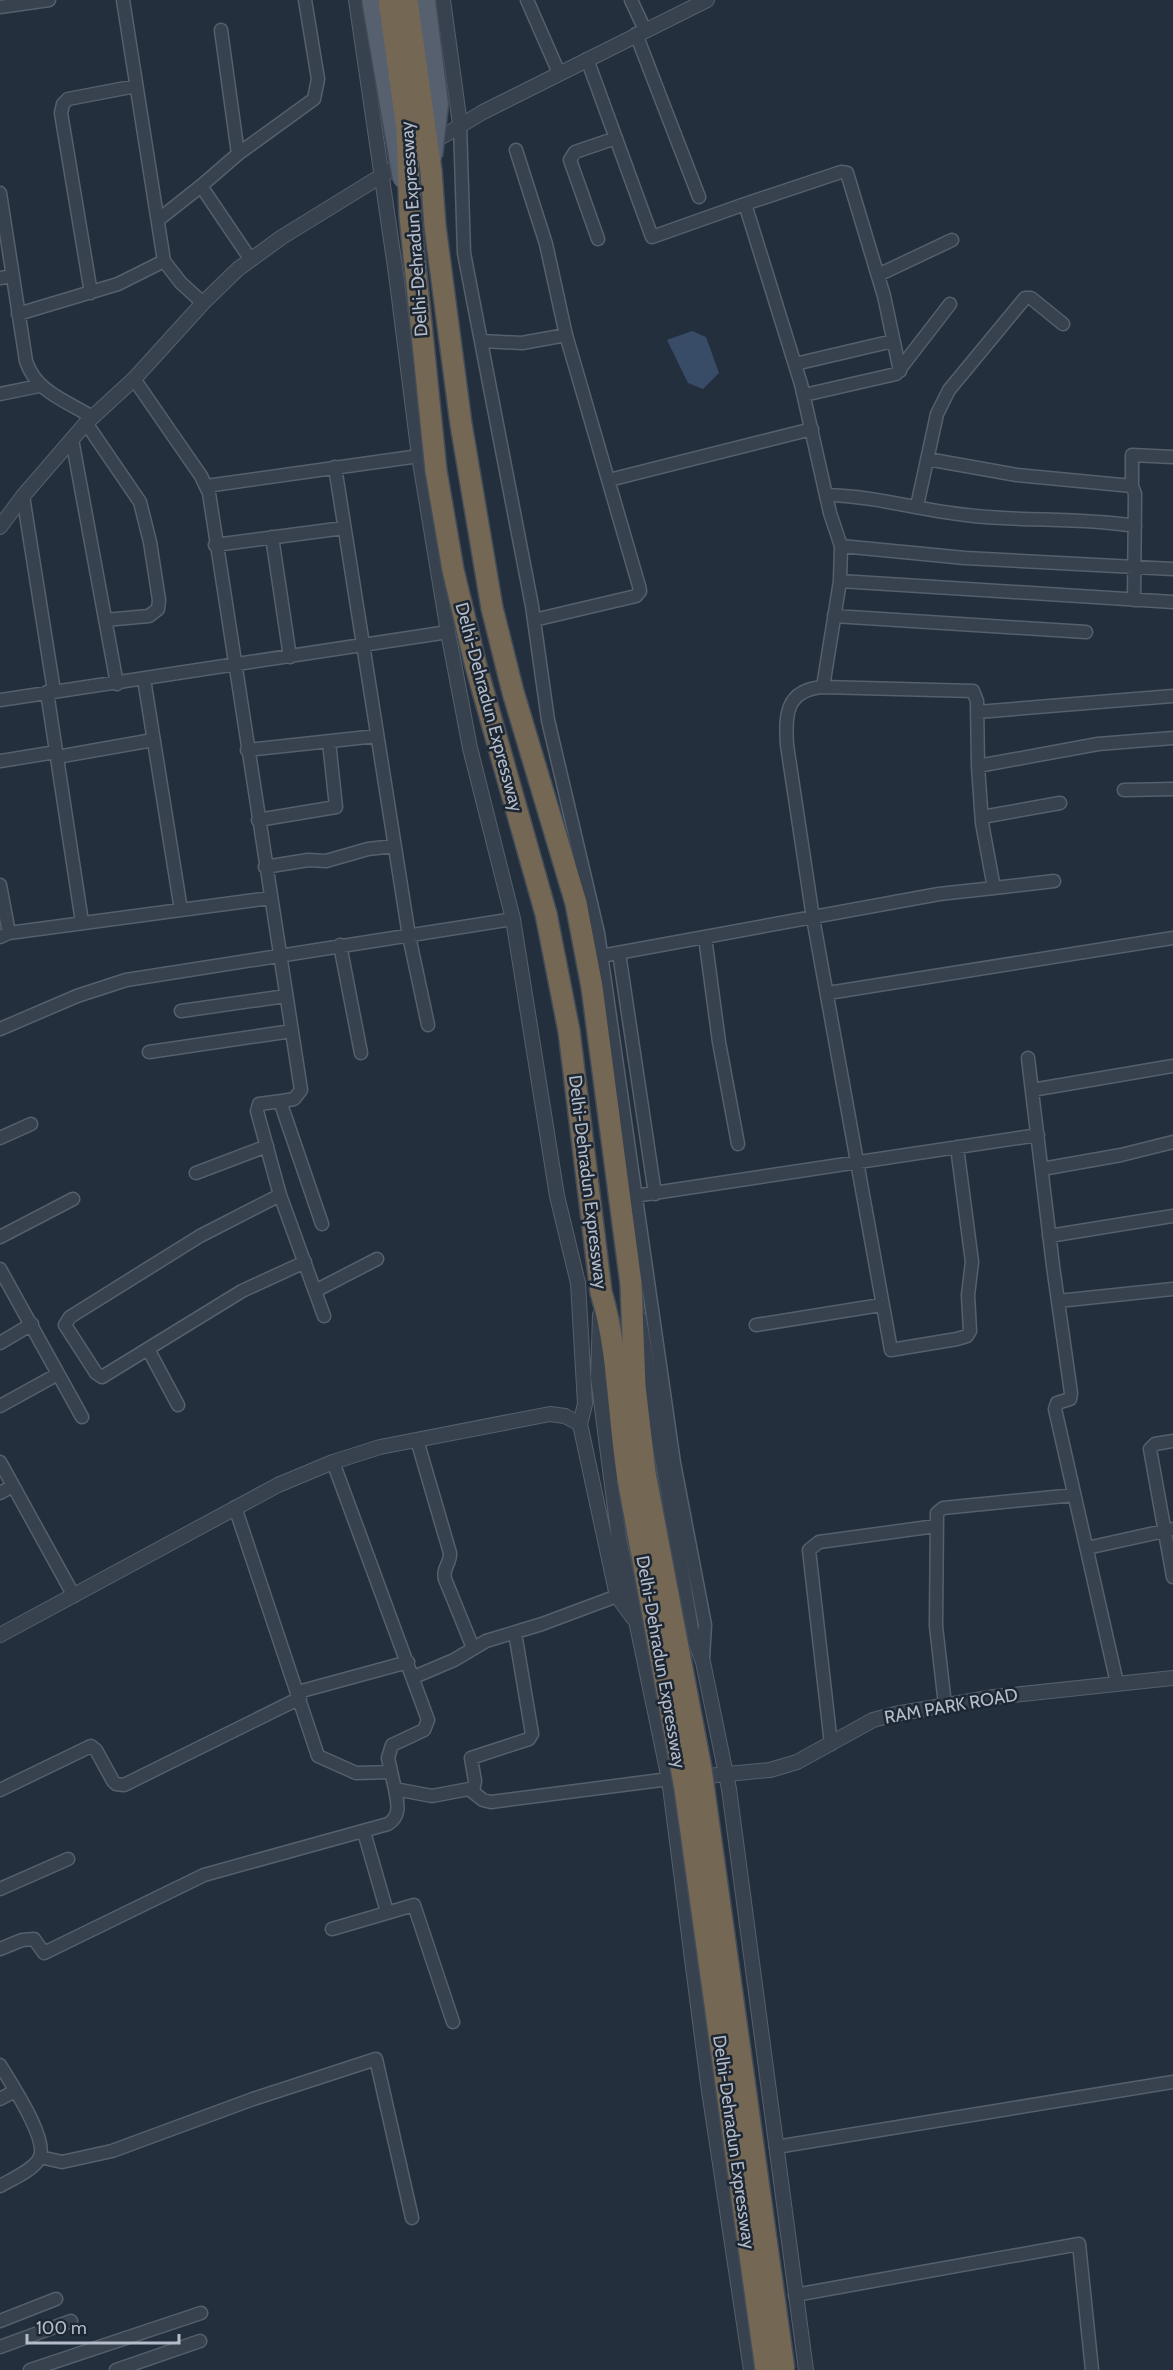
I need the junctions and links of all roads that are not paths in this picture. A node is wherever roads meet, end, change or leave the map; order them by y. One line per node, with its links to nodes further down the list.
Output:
1 (49, 0): 13 (street)
2 (123, 0): 18 (street)
3 (305, 0): 22 (street)
4 (356, 0): 24 (street)
5 (371, 0): 29 (main road, bridge)
6 (389, 0): 29 (highway, Delhi-Dehradun Expressway, bridge)
7 (407, 0): 23 (highway, Delhi-Dehradun Expressway, bridge)
8 (426, 0): 23 (main road, bridge)
9 (443, 0): 19 (street)
10 (527, 0): 17 (street)
11 (631, 0): 15 (street)
12 (707, 0): 15 (street)
13 (0, 7)
14 (221, 30): 22 (street)
15 (640, 32): 16 (street); 27 (street)
16 (588, 59): 17 (street); 20 (street)
17 (559, 73): 19 (street)
18 (136, 86): 30 (street); 38 (street)
19 (460, 124): 24 (street); 44 (street)
20 (616, 138): 28 (street); 32 (street)
21 (516, 150): 43 (street)
22 (238, 154): 25 (street)
23 (431, 171): 155 (highway, Delhi-Dehradun Expressway)
24 (382, 177): 34 (street); 55 (street)
25 (201, 186): 30 (street); 34 (street)
26 (0, 193): 31 (street)
27 (699, 197)
28 (745, 204): 36 (street); 46 (street)
29 (410, 216): 159 (highway, Delhi-Dehradun Expressway, bridge)
30 (158, 220): 35 (street)
31 (3, 238): 37 (street)
32 (598, 239)
33 (952, 240): 36 (street)
34 (251, 260): 39 (street)
35 (164, 261): 38 (street); 39 (street)
36 (878, 275): 45 (street)
37 (6, 277): 41 (street)
38 (91, 292): 41 (street)
39 (203, 303): 48 (street)
40 (950, 304): 47 (street)
41 (18, 314): 49 (street)
42 (1063, 324): 57 (street)
43 (566, 335): 44 (street); 59 (street)
44 (481, 341): 78 (street)
45 (893, 341): 46 (street); 47 (street)
46 (795, 364): 51 (street)
47 (900, 371): 51 (street)
48 (134, 380): 52 (street); 60 (street)
49 (39, 386): 50 (street); 52 (street)
50 (0, 394)
51 (804, 395): 53 (street)
52 (89, 420): 54 (street); 77 (street)
53 (812, 429): 59 (street); 62 (street)
54 (72, 439): 63 (street); 77 (street)
55 (419, 456): 58 (street); 79 (street)
56 (1173, 457): 61 (street)
57 (927, 459): 61 (street); 64 (street)
58 (335, 467): 60 (street); 67 (street)
59 (609, 480): 78 (street)
60 (206, 486): 69 (street)
61 (1132, 486): 65 (street)
62 (826, 495): 64 (street); 70 (street)
63 (23, 496): 66 (street); 87 (street)
64 (917, 506): 65 (street)
65 (1135, 526): 71 (street)
66 (0, 527)
67 (344, 528): 68 (street); 81 (street)
68 (272, 537): 69 (street); 82 (street)
69 (215, 545): 83 (street)
70 (841, 546): 71 (street); 73 (street)
71 (1134, 567): 72 (street); 74 (street)
72 (1173, 568)
73 (840, 581): 74 (street); 76 (street)
74 (1134, 600): 75 (street)
75 (1173, 602)
76 (834, 616): 80 (street); 86 (street)
77 (105, 620): 85 (street)
78 (534, 620): 121 (street)
79 (448, 632): 81 (street); 112 (street)
80 (1086, 632)
81 (363, 646): 82 (street); 91 (street)
82 (290, 657): 83 (street)
83 (233, 666): 84 (street); 95 (street)
84 (144, 679): 85 (street); 93 (street)
85 (117, 684): 87 (street)
86 (823, 687): 90 (street); 111 (street)
87 (50, 692): 89 (street); 96 (street)
88 (1173, 696): 90 (street)
89 (0, 700)
90 (977, 712): 98 (street)
91 (377, 736): 94 (street); 104 (street)
92 (1173, 738): 98 (street)
93 (153, 740): 96 (street); 110 (street)
94 (329, 742): 95 (street); 103 (street)
95 (247, 750): 103 (street)
96 (56, 755): 97 (street); 113 (street)
97 (0, 761)
98 (978, 766): 102 (street)
99 (1173, 789): 100 (street)
100 (1124, 790)
101 (1060, 802): 102 (street)
102 (982, 817): 108 (street)
103 (258, 820): 105 (street)
104 (394, 846): 105 (street); 115 (street)
105 (265, 867): 109 (street)
106 (1054, 880): 108 (street)
107 (0, 885): 114 (street)
108 (994, 888): 111 (street)
109 (270, 898): 110 (street); 120 (street)
110 (181, 910): 113 (street)
111 (813, 918): 116 (street); 122 (street)
112 (513, 919): 115 (street); 172 (street)
113 (82, 922): 114 (street)
114 (5, 935)
115 (409, 936): 118 (street); 125 (street)
116 (705, 937): 119 (street); 138 (street)
117 (1173, 938): 122 (street)
118 (340, 945): 120 (street); 129 (street)
119 (619, 952): 121 (street); 144 (street)
120 (280, 955): 123 (street); 126 (street)
121 (601, 956): 146 (street)
122 (828, 993): 141 (street)
123 (286, 996): 124 (street); 127 (street)
124 (181, 1011)
125 (428, 1025)
126 (0, 1029)
127 (292, 1031): 128 (street); 133 (street)
128 (149, 1052)
129 (361, 1053)
130 (1029, 1058): 132 (street)
131 (1173, 1066): 132 (street)
132 (1032, 1090): 135 (street)
133 (282, 1101): 139 (street); 149 (street)
134 (31, 1124): 136 (street)
135 (1038, 1135): 140 (street); 142 (street)
136 (0, 1138)
137 (1173, 1142): 142 (street)
138 (738, 1144)
139 (267, 1146): 143 (street); 145 (street)
140 (957, 1147): 141 (street); 162 (street)
141 (857, 1162): 144 (street); 162 (street)
142 (1042, 1169): 150 (street)
143 (196, 1173)
144 (655, 1194): 146 (street)
145 (280, 1196): 153 (street); 167 (street)
146 (634, 1196): 193 (street)
147 (73, 1199): 151 (street)
148 (1173, 1216): 150 (street)
149 (322, 1224)
150 (1049, 1236): 161 (street)
151 (0, 1237)
152 (377, 1259): 158 (street)
153 (306, 1262): 158 (street); 167 (street)
154 (0, 1269): 157 (street)
155 (632, 1284): 177 (highway, Delhi-Dehradun Expressway); 193 (street)
156 (1173, 1289): 161 (street)
157 (12, 1291): 160 (street); 164 (street)
158 (315, 1291): 163 (street)
159 (601, 1292): 177 (highway, Delhi-Dehradun Expressway); 188 (street)
160 (0, 1297)
161 (1058, 1301): 180 (street)
162 (881, 1305): 165 (street)
163 (324, 1316)
164 (32, 1324): 166 (street); 168 (street)
165 (756, 1325)
166 (0, 1343)
167 (148, 1349): 169 (street)
168 (58, 1374): 170 (street); 171 (street)
169 (178, 1405)
170 (0, 1406)
171 (82, 1417)
172 (580, 1424): 173 (street); 187 (street)
173 (417, 1440): 176 (street); 191 (street)
174 (1173, 1441): 183 (street)
175 (0, 1461): 178 (street)
176 (333, 1462): 181 (street); 192 (street)
177 (636, 1476): 231 (highway, Delhi-Dehradun Expressway, bridge); 232 (highway, Delhi-Dehradun Expressway, bridge)
178 (13, 1486): 179 (street); 186 (street)
179 (0, 1493)
180 (1074, 1495): 182 (street); 184 (street)
181 (235, 1507): 186 (street); 197 (street)
182 (936, 1527): 198 (street); 199 (street)
183 (1169, 1530): 184 (street); 185 (street)
184 (1087, 1548): 196 (street)
185 (1173, 1577)
186 (74, 1596): 190 (street)
187 (617, 1596): 188 (street); 189 (street)
188 (637, 1622): 202 (street)
189 (515, 1633): 191 (street); 205 (street)
190 (0, 1635)
191 (473, 1648): 194 (street)
192 (408, 1662): 194 (street); 197 (street)
193 (703, 1662): 201 (street)
194 (414, 1677): 200 (street)
195 (1173, 1678): 196 (street, RAM PARK ROAD)
196 (1118, 1683): 198 (street, RAM PARK ROAD)
197 (299, 1695): 200 (street); 204 (street)
198 (945, 1705): 199 (street, RAM PARK ROAD)
199 (831, 1744): 201 (street, RAM PARK ROAD)
200 (391, 1772): 203 (street)
201 (726, 1775): 202 (street, RAM PARK ROAD); 217 (street)
202 (669, 1779): 205 (street); 230 (street)
203 (395, 1789): 205 (street); 206 (street)
204 (0, 1790)
205 (473, 1791)
206 (364, 1832): 209 (street); 211 (street)
207 (68, 1859): 208 (street)
208 (0, 1889)
209 (387, 1912): 210 (street); 212 (street)
210 (332, 1929)
211 (0, 1949)
212 (453, 2022)
213 (0, 2064): 215 (street)
214 (1173, 2082): 217 (street)
215 (15, 2091): 216 (street); 218 (street)
216 (0, 2099)
217 (776, 2147): 221 (street)
218 (40, 2157): 219 (street); 220 (street)
219 (0, 2186)
220 (412, 2218)
221 (795, 2295): 233 (street); 234 (street)
222 (56, 2299): 224 (street)
223 (201, 2313): 228 (street)
224 (0, 2321)
225 (71, 2321): 227 (street)
226 (200, 2341): 229 (street)
227 (0, 2347)
228 (30, 2370)
229 (116, 2370)
230 (751, 2370)
231 (766, 2370)
232 (784, 2370)
233 (806, 2370)
234 (1092, 2370)

